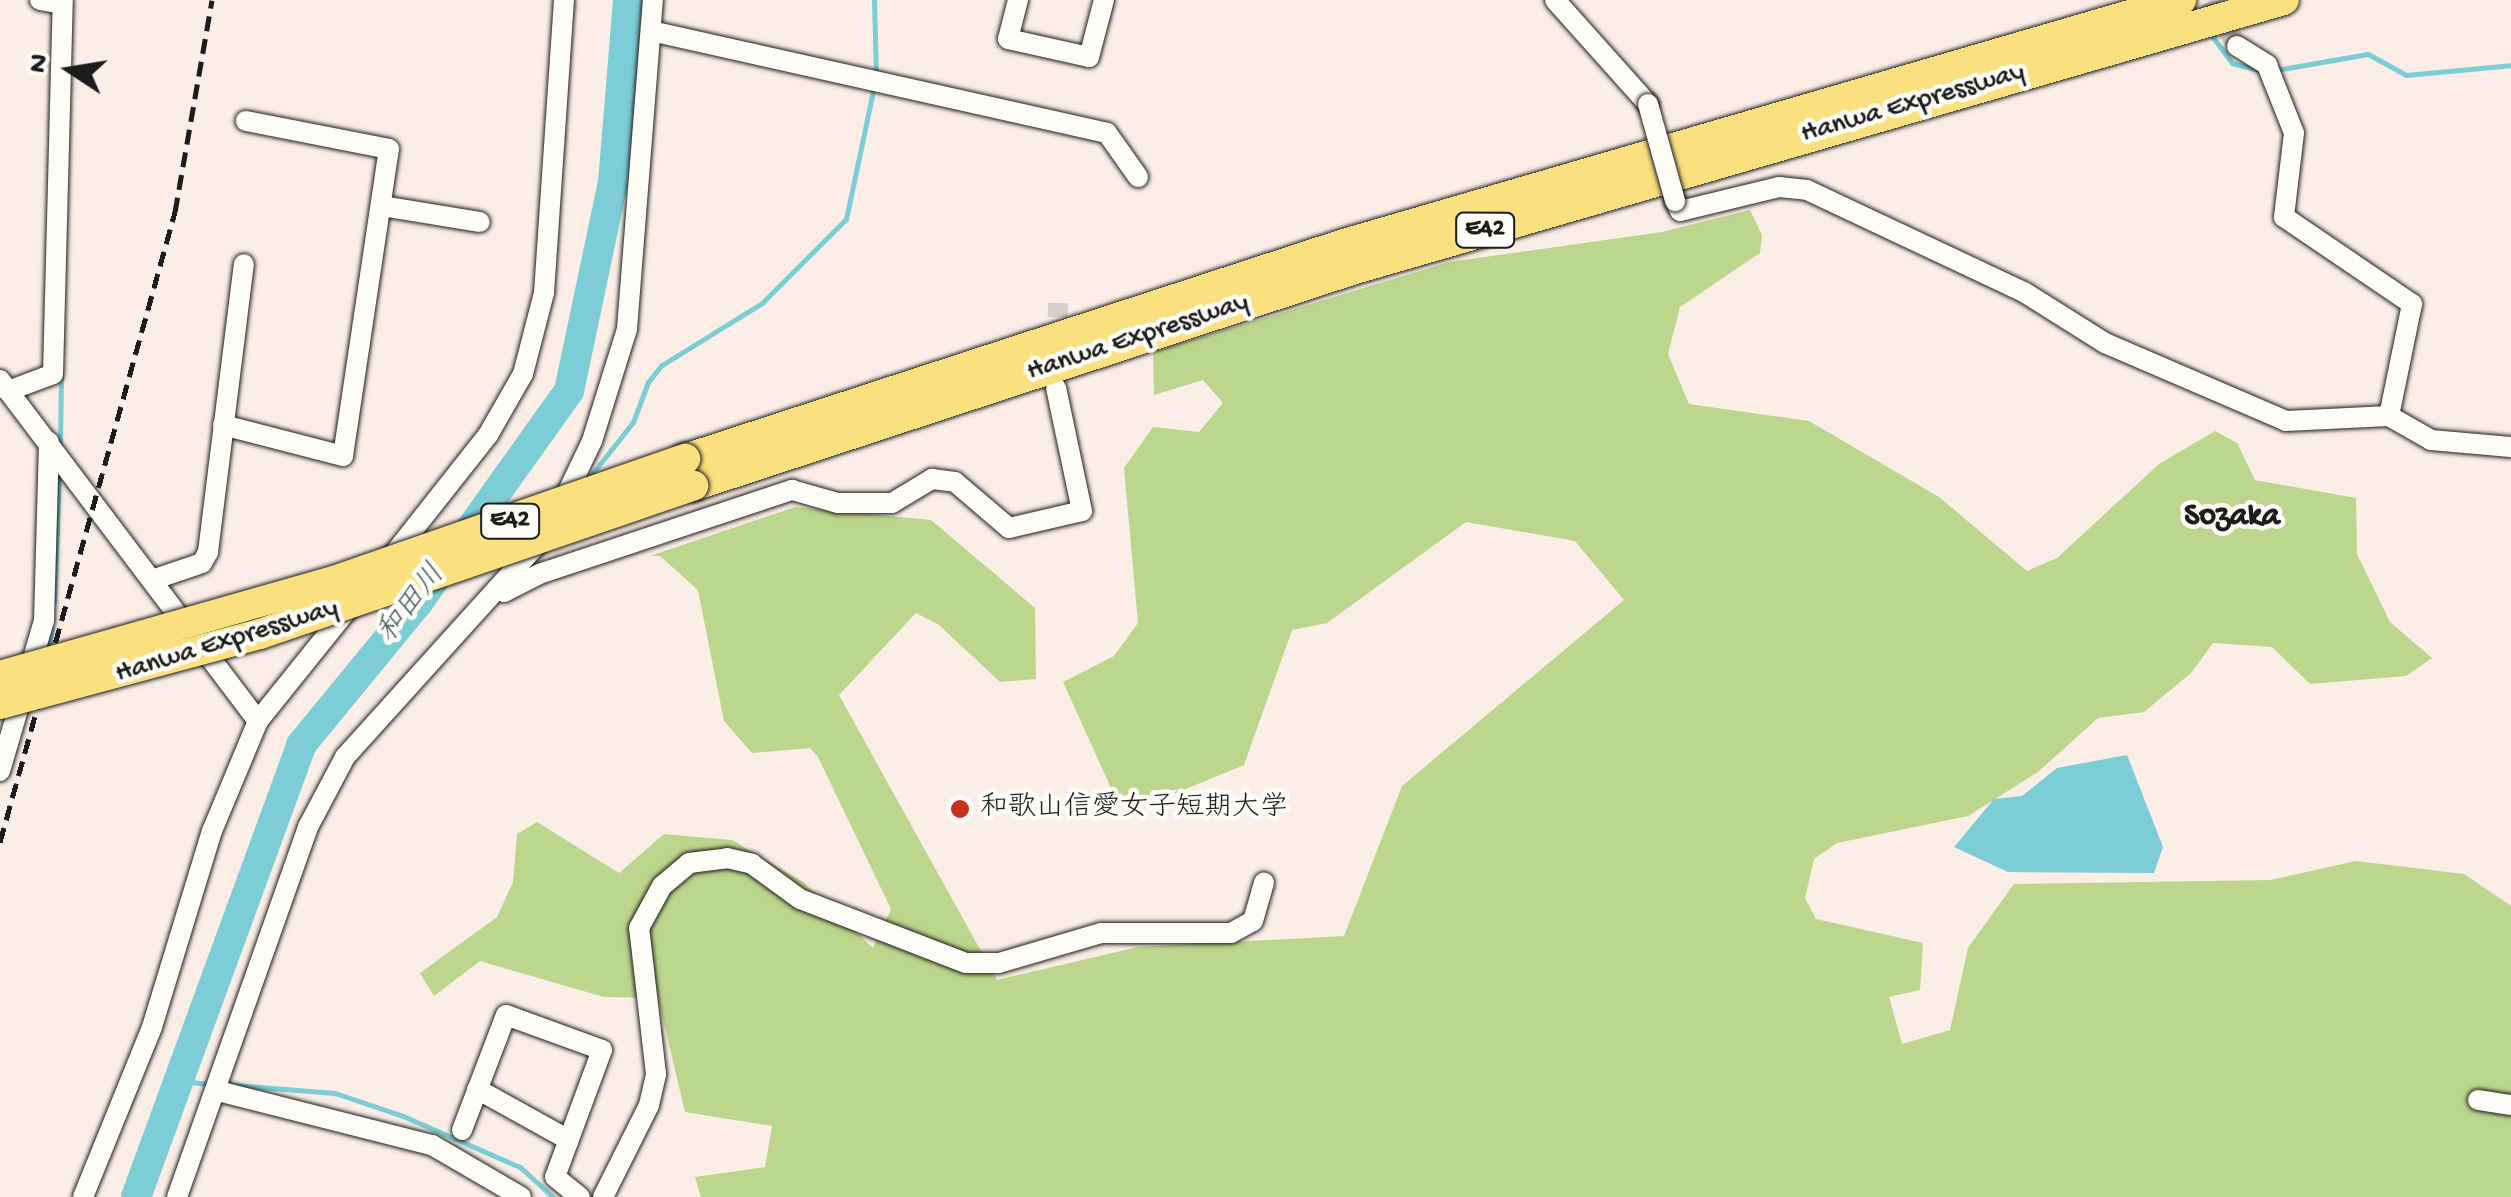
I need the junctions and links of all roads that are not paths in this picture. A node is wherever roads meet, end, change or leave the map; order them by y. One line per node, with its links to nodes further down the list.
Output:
1 (40, 0): 9 (street)
2 (564, 0): 28 (street)
3 (653, 0): 10 (street)
4 (1018, 0): 5 (street)
5 (1104, 0)
6 (1555, 0): 19 (street, bridge)
7 (2181, 0): 23 (highway, Hanwa Expressway / E42)
8 (2284, 0): 23 (highway, Hanwa Expressway / E42)
9 (62, 2): 17 (street)
10 (650, 31): 13 (street); 25 (street)
11 (2237, 46): 19 (street)
12 (246, 121): 14 (street)
13 (1138, 177)
14 (382, 206): 15 (street); 20 (street)
15 (480, 222)
16 (244, 264): 20 (street)
17 (4, 385): 21 (street)
18 (1056, 388): 25 (street)
19 (2389, 416): 22 (street)
20 (224, 425): 24 (street)
21 (49, 442): 24 (street); 29 (street)
22 (2511, 447)
23 (689, 473): 26 (highway, Hanwa Expressway / E42, bridge); 27 (highway, Hanwa Expressway / E42, bridge)
24 (152, 580): 28 (street)
25 (494, 598): 32 (street)
26 (0, 676)
27 (0, 704)
28 (258, 721): 37 (street)
29 (0, 770)
30 (1264, 883): 41 (street)
31 (478, 1089): 35 (street); 36 (street); 36 (street)
32 (218, 1092): 38 (street); 39 (street)
33 (2478, 1100): 34 (street)
34 (2511, 1105)
35 (462, 1130)
36 (569, 1140): 40 (street)
37 (83, 1197)
38 (177, 1197)
39 (521, 1197)
40 (580, 1197)
41 (603, 1197)

